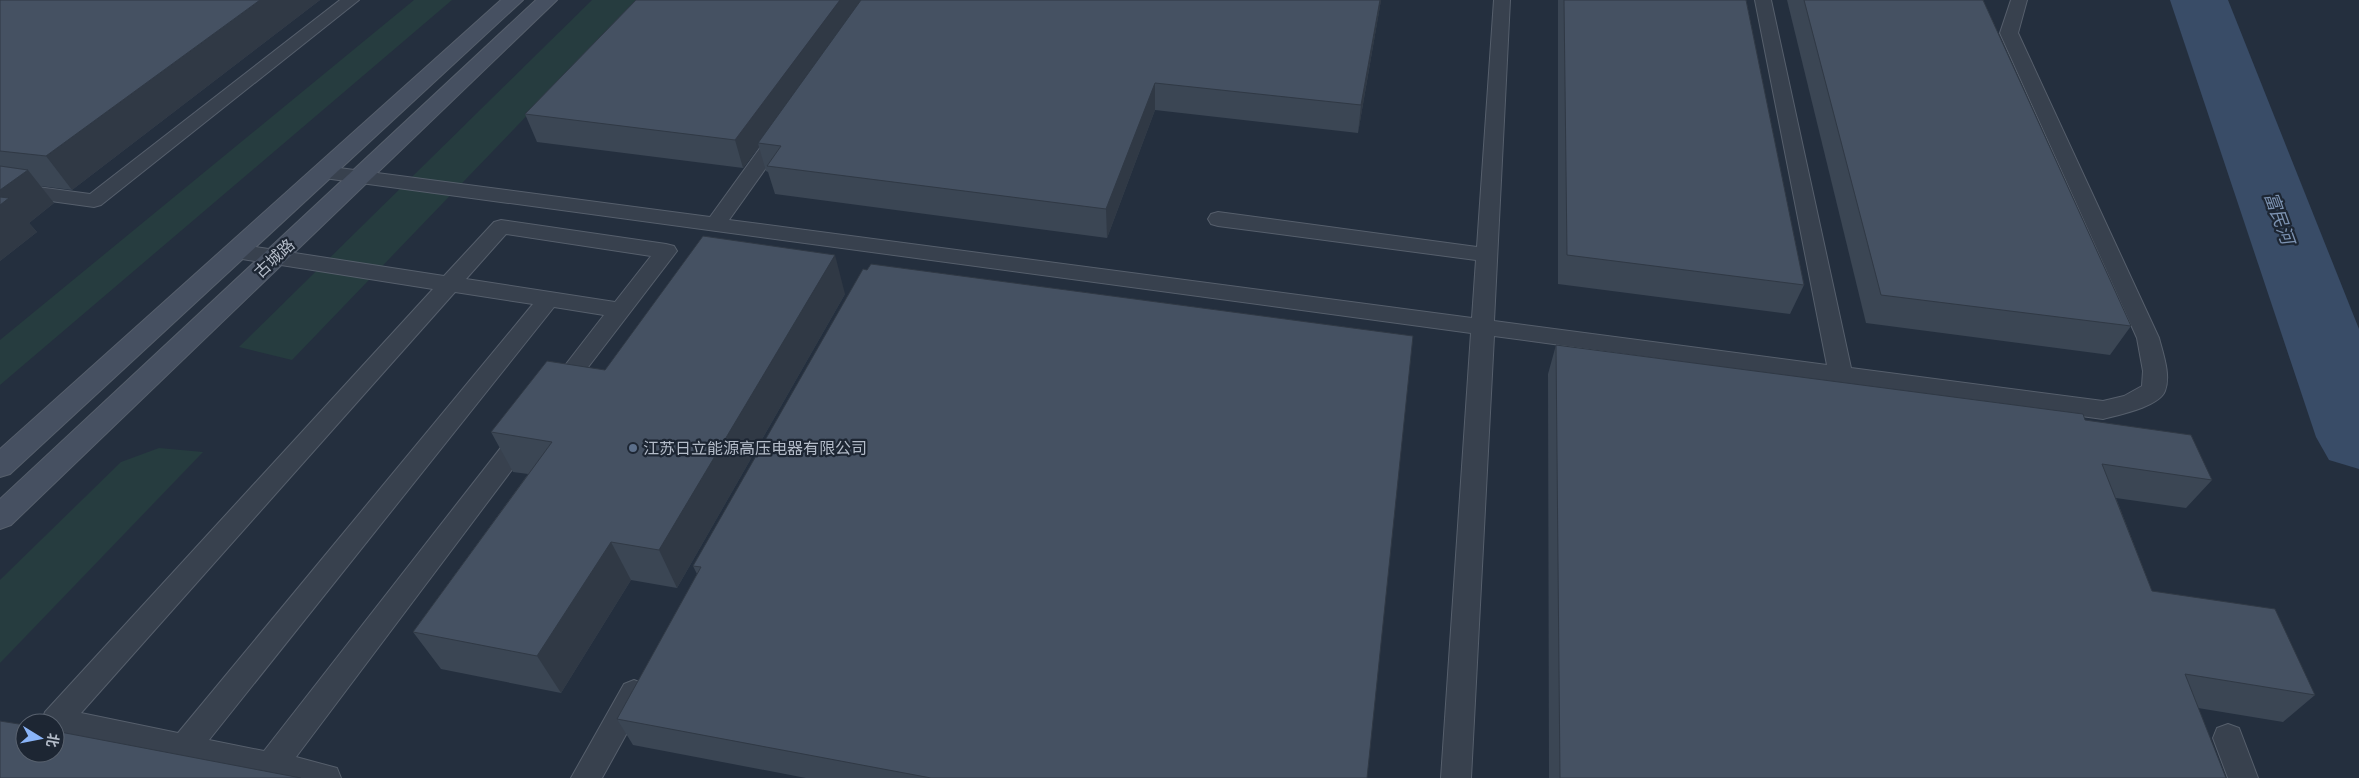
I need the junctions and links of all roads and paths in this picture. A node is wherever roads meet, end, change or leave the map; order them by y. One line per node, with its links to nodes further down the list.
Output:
1 (351, 0): 10 (lane)
2 (513, 0): 8 (main road, 古城路)
3 (547, 0): 9 (main road, 古城路)
4 (1502, 0): 15 (lane)
5 (1763, 0): 22 (lane)
6 (2019, 0): 22 (lane)
7 (790, 120): 12 (lane)
8 (324, 172): 9 (lane); 14 (main road, 古城路)
9 (360, 176): 12 (lane); 16 (main road, 古城路)
10 (0, 188)
11 (1218, 219): 15 (lane)
12 (716, 224): 13 (lane)
13 (885, 246): 17 (lane); 21 (lane)
14 (236, 251): 16 (lane); 23 (main road, 古城路)
15 (1487, 255): 21 (lane)
16 (275, 258): 18 (lane); 24 (main road, 古城路)
17 (870, 273)
18 (450, 284): 19 (lane); 20 (lane); 27 (lane)
19 (549, 299): 20 (lane); 27 (lane)
20 (620, 310): 28 (lane)
21 (1483, 327): 22 (lane); 31 (lane)
22 (1842, 375)
23 (0, 466)
24 (0, 516)
25 (645, 674): 30 (lane)
26 (2228, 738): 32 (lane)
27 (184, 748): 28 (lane)
28 (271, 766): 29 (lane)
29 (326, 778)
30 (586, 778)
31 (1456, 778)
32 (2243, 778)

